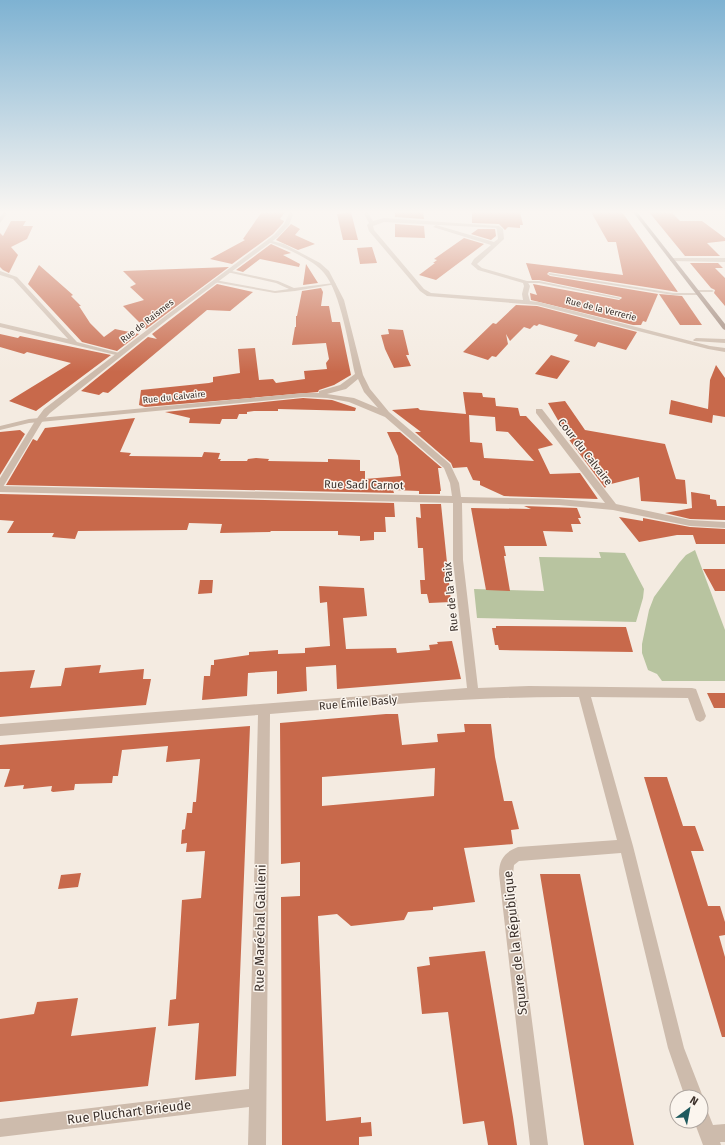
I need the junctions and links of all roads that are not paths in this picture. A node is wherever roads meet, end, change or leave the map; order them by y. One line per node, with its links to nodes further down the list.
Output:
1 (236, 265): 6 (street, Rue de Raismes)
2 (320, 265): 11 (street)
3 (401, 265): 16 (street, Rue de la Verrerie)
4 (476, 265): 10 (street)
5 (676, 265): 14 (main road)
6 (228, 271): 9 (street, Rue de Raismes); 12 (lane)
7 (0, 273): 21 (street)
8 (550, 274): 14 (lane)
9 (215, 281): 12 (lane); 23 (street, Rue de Raismes)
10 (524, 282): 15 (lane); 16 (street)
11 (334, 284): 12 (lane); 24 (street)
12 (295, 290)
13 (712, 291): 14 (lane)
14 (697, 293): 18 (main road)
15 (619, 298)
16 (527, 302): 19 (street, Rue de la Verrerie)
17 (0, 325): 21 (street)
18 (725, 328)
19 (668, 336): 20 (street, Rue de la Verrerie); 22 (street, Rue de la Verrerie)
20 (725, 341)
21 (75, 343): 23 (street)
22 (725, 350)
23 (120, 354): 28 (street, Rue de Raismes)
24 (359, 375): 25 (street, Rue du Calvaire); 27 (street)
25 (310, 395): 27 (street, Rue du Calvaire); 28 (street, Rue du Calvaire)
26 (539, 411): 33 (street, Cour du Calvaire)
27 (388, 415): 32 (street, Rue du Calvaire)
28 (39, 421): 29 (street, Rue du Calvaire); 30 (street, Rue de Raismes)
29 (0, 428)
30 (0, 485)
31 (0, 490): 32 (street, Rue Sadi Carnot)
32 (456, 499): 33 (street, Rue Sadi Carnot); 36 (street, Rue de la Paix)
33 (613, 507): 34 (street, Rue Sadi Carnot)
34 (725, 525)
35 (584, 692): 36 (street, Rue Émile Basly); 38 (street, Rue Émile Basly); 40 (street)
36 (473, 693): 37 (street, Rue Émile Basly)
37 (264, 711): 39 (street, Rue Émile Basly); 42 (street, Rue Maréchal Gallieni)
38 (700, 716)
39 (0, 730)
40 (626, 846): 41 (street); 47 (street, Square de la République)
41 (691, 1089)
42 (257, 1097): 43 (street, Rue Pluchart Brieude); 46 (street, Rue Maréchal Gallieni)
43 (0, 1128)
44 (709, 1128): 45 (street)
45 (715, 1137)
46 (257, 1145)
47 (539, 1145)

